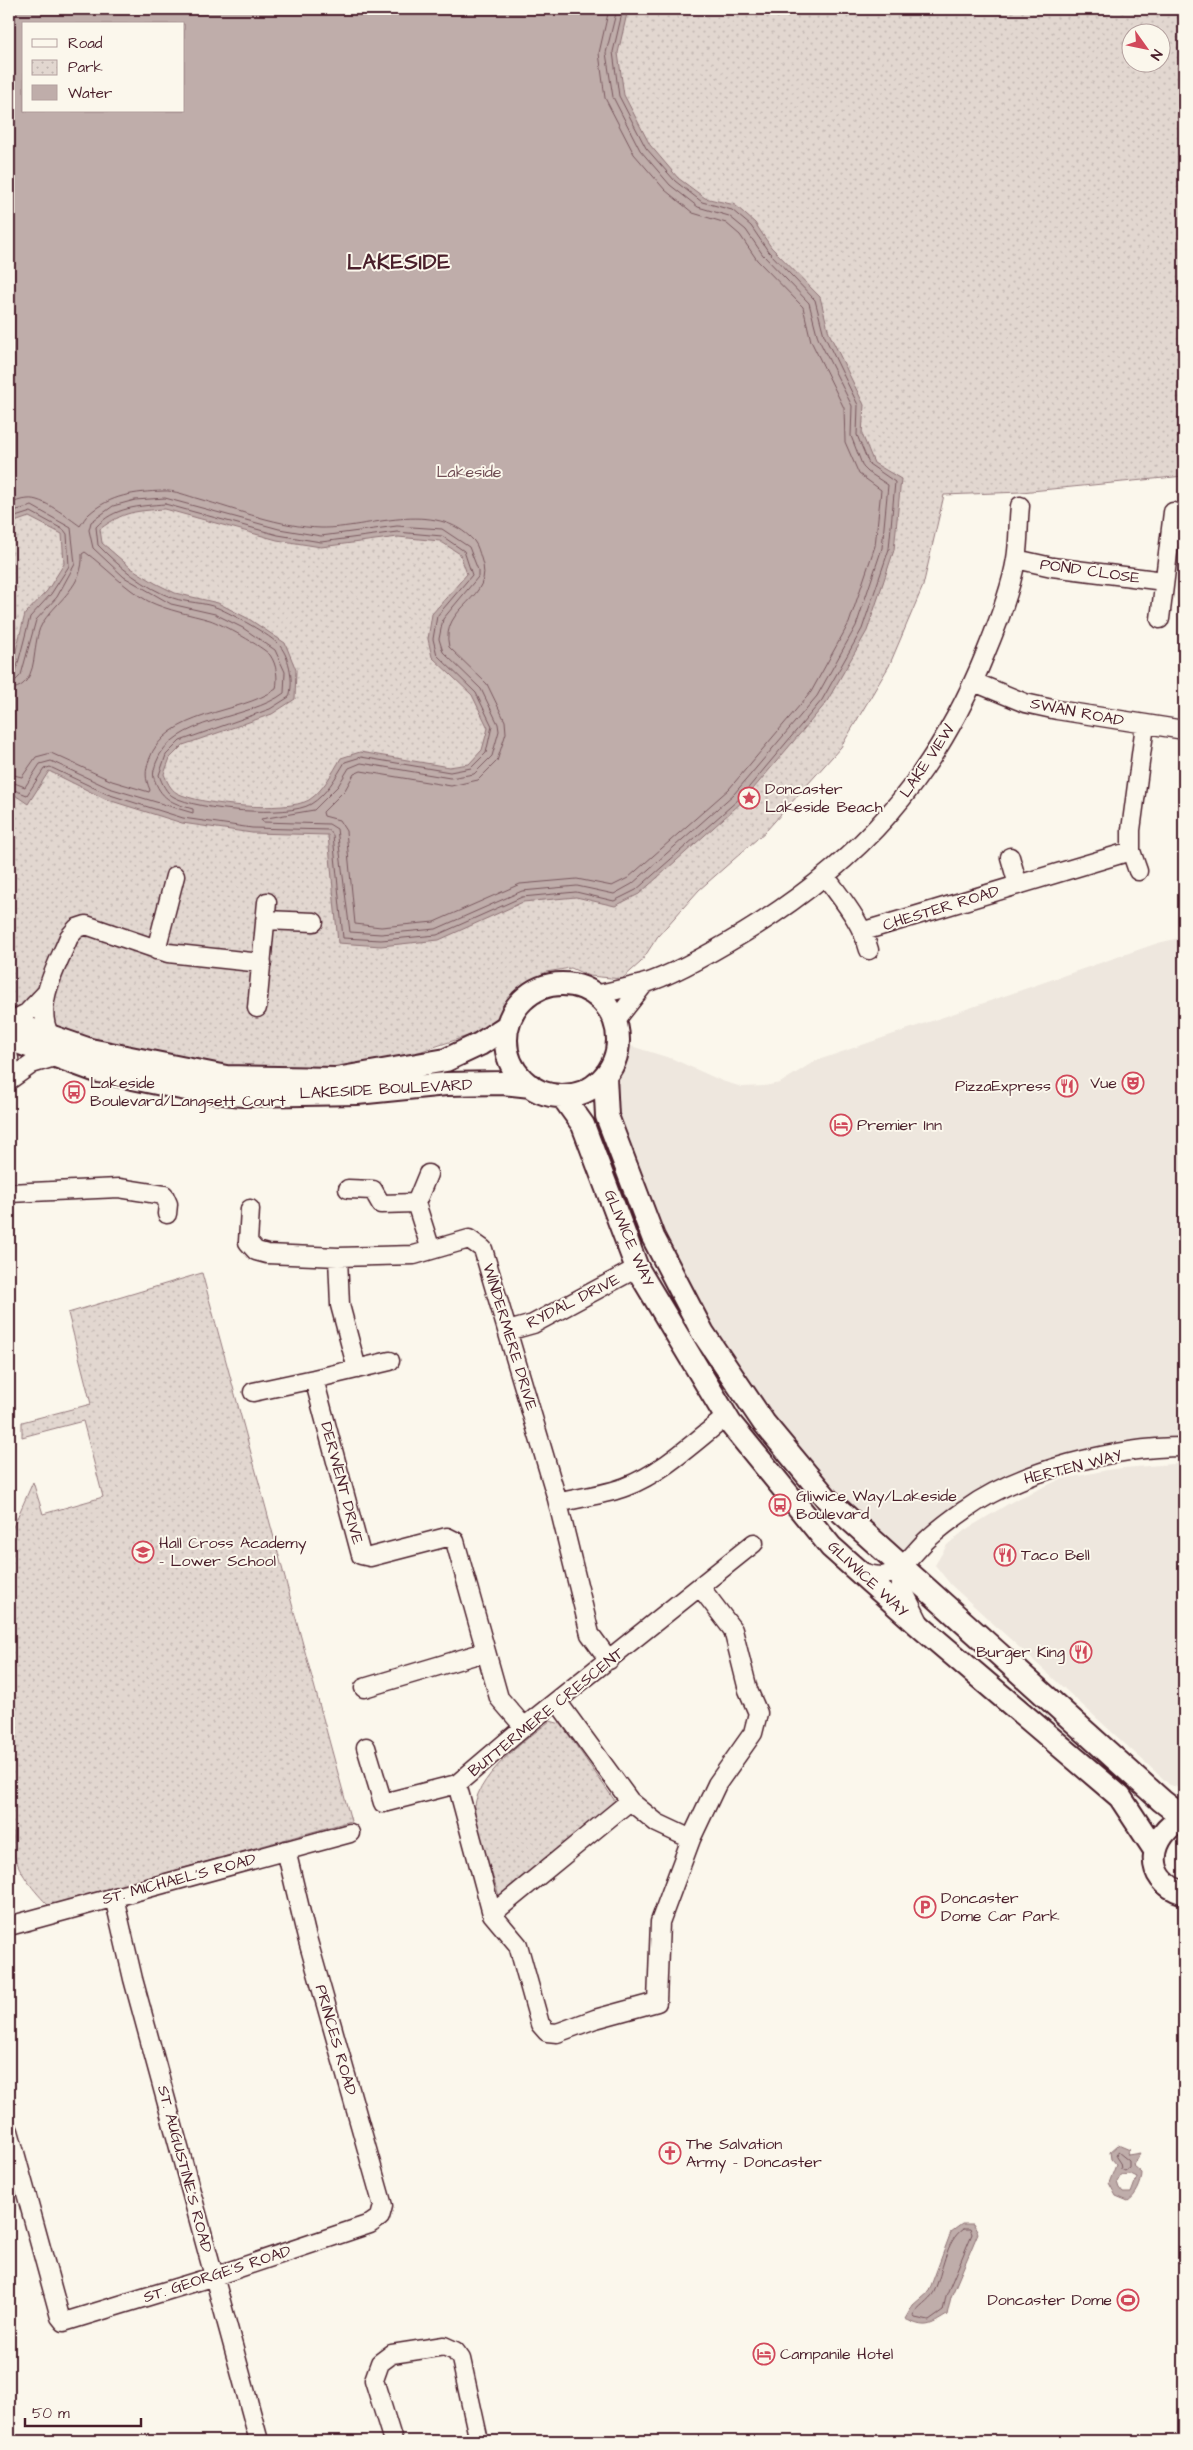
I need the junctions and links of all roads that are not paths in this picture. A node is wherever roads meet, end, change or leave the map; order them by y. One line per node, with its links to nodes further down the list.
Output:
1 (1020, 506): 3 (street, LAKE VIEW)
2 (1173, 512): 4 (street)
3 (1016, 559): 4 (street, POND CLOSE); 6 (street, LAKE VIEW)
4 (1164, 581): 5 (street)
5 (1160, 620)
6 (974, 682): 7 (street, SWAN ROAD); 13 (street, LAKE VIEW)
7 (1145, 725): 8 (street, SWAN ROAD); 9 (street)
8 (1184, 730)
9 (1131, 850): 12 (street); 14 (street, CHESTER ROAD)
10 (1010, 857): 14 (street, CHESTER ROAD)
11 (178, 869): 19 (street)
12 (1138, 871)
13 (826, 877): 18 (street, CHESTER ROAD); 22 (street, LAKE VIEW)
14 (1018, 885): 18 (street, CHESTER ROAD)
15 (267, 902): 16 (street)
16 (265, 920): 17 (street); 21 (street)
17 (314, 922)
18 (864, 931): 20 (street, CHESTER ROAD)
19 (156, 950): 21 (street); 23 (street)
20 (869, 950)
21 (262, 962): 25 (street)
22 (645, 983): 24 (street, LAKE VIEW); 26 (street, LAKE VIEW)
23 (48, 990): 27 (street); 30 (street)
24 (595, 995): 26 (street); 28 (street)
25 (257, 1008)
26 (616, 1020): 32 (street)
27 (9, 1022): 30 (street, LAKESIDE BOULEVARD)
28 (506, 1027): 30 (street, LAKESIDE BOULEVARD); 34 (street)
29 (9, 1039): 30 (street, LAKESIDE BOULEVARD)
30 (53, 1046): 33 (street); 34 (street, LAKESIDE BOULEVARD)
31 (9, 1058): 33 (street)
32 (605, 1077): 35 (street); 54 (street, GLIWICE WAY)
33 (10, 1082)
34 (531, 1086): 35 (street)
35 (563, 1097): 44 (street, GLIWICE WAY)
36 (428, 1174): 39 (street)
37 (348, 1189): 39 (street)
38 (9, 1194): 41 (street)
39 (416, 1203): 42 (street)
40 (250, 1209): 43 (street, WINDERMERE DRIVE)
41 (167, 1214)
42 (430, 1250): 43 (street, WINDERMERE DRIVE); 45 (street, WINDERMERE DRIVE)
43 (338, 1257): 47 (street)
44 (638, 1268): 45 (street, RYDAL DRIVE); 50 (street, GLIWICE WAY)
45 (508, 1331): 52 (street, WINDERMERE DRIVE)
46 (390, 1361): 47 (street)
47 (358, 1369): 48 (street)
48 (314, 1379): 49 (street); 58 (street, DERWENT DRIVE)
49 (253, 1392)
50 (726, 1417): 52 (street); 55 (street, GLIWICE WAY)
51 (1184, 1447): 54 (street, HERTEN WAY)
52 (558, 1502): 59 (street, WINDERMERE DRIVE)
53 (754, 1543): 56 (street, BUTTERMERE CRESCENT)
54 (900, 1566): 55 (street, HERTEN WAY); 57 (street); 66 (street, GLIWICE WAY)
55 (856, 1569): 57 (street, GLIWICE WAY)
56 (701, 1588): 59 (street, BUTTERMERE CRESCENT); 68 (street, BUTTERMERE CRESCENT)
57 (923, 1629): 70 (street, GLIWICE WAY)
58 (486, 1652): 60 (street); 62 (street, DERWENT DRIVE)
59 (609, 1660): 61 (street, BUTTERMERE CRESCENT)
60 (364, 1688)
61 (557, 1701): 62 (street, BUTTERMERE CRESCENT); 65 (street)
62 (524, 1727): 64 (street, BUTTERMERE CRESCENT)
63 (366, 1747): 64 (street)
64 (457, 1784): 73 (street, BUTTERMERE CRESCENT)
65 (630, 1801): 68 (street); 73 (street)
66 (1184, 1818): 70 (street)
67 (350, 1833): 69 (street, ST. MICHAEL'S ROAD)
68 (691, 1840): 73 (street, BUTTERMERE CRESCENT)
69 (286, 1850): 72 (street, ST. MICHAEL'S ROAD); 76 (street, PRINCES ROAD)
70 (1155, 1850): 71 (street)
71 (1184, 1894)
72 (114, 1897): 74 (street, ST. MICHAEL'S ROAD); 77 (street, ST. AUGUSTINE'S ROAD)
73 (492, 1914)
74 (9, 1926)
75 (9, 2131): 77 (street, ST. GEORGE'S ROAD)
76 (370, 2224): 77 (street, ST. GEORGE'S ROAD)
77 (215, 2276): 78 (street, ST. AUGUSTINE'S ROAD)
78 (259, 2441)
79 (393, 2441): 80 (street)
80 (479, 2441)

